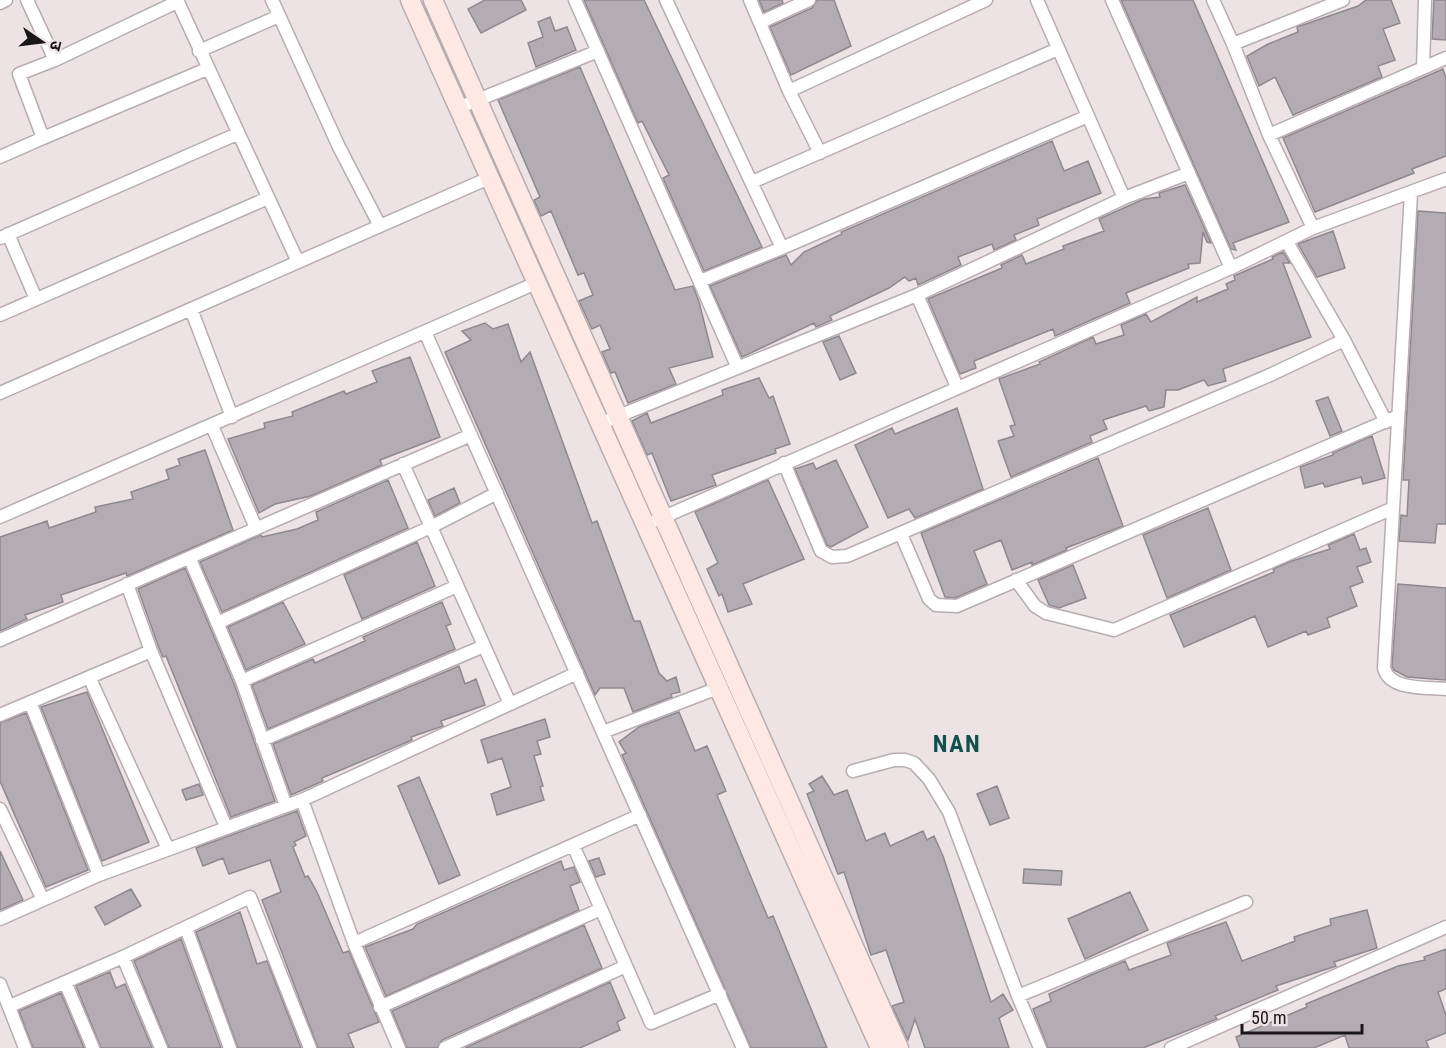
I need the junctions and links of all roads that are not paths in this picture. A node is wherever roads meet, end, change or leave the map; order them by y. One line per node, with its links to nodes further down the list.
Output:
1 (6, 0): 17 (street)
2 (27, 0): 25 (street)
3 (272, 0): 18 (street)
4 (410, 0): 30 (street)
5 (433, 0): 29 (street)
6 (575, 0): 23 (street)
7 (666, 0): 40 (street)
8 (750, 0): 19 (street)
9 (808, 0): 19 (street)
10 (986, 0): 28 (street)
11 (1037, 0): 21 (street)
12 (1112, 0): 37 (street)
13 (1213, 0): 20 (street)
14 (1343, 0): 20 (street)
15 (1425, 0): 26 (street)
16 (177, 1): 22 (street); 25 (street)
17 (0, 3)
18 (279, 16): 22 (street); 44 (street)
19 (760, 21): 28 (street)
20 (1233, 44): 33 (street)
21 (1058, 49): 31 (street); 35 (street)
22 (199, 51): 27 (street)
23 (597, 51): 29 (street); 51 (street)
24 (1446, 58): 26 (street)
25 (55, 60): 34 (street)
26 (1423, 68): 33 (street)
27 (207, 69): 32 (street); 34 (street)
28 (789, 91): 35 (street)
29 (478, 101): 30 (street); 64 (street)
30 (458, 108): 38 (street)
31 (1088, 116): 43 (street); 48 (street)
32 (237, 134): 42 (street); 46 (street)
33 (1269, 135): 45 (street)
34 (43, 138): 36 (street)
35 (820, 153): 40 (street)
36 (0, 157)
37 (1189, 173): 43 (street); 50 (street)
38 (489, 178): 44 (street); 52 (street)
39 (1446, 178): 41 (street)
40 (752, 182): 48 (street)
41 (1411, 193): 45 (street); 62 (street)
42 (268, 198): 49 (street); 54 (street)
43 (1124, 198): 53 (street)
44 (380, 226): 49 (street)
45 (1313, 228): 47 (street)
46 (4, 236): 54 (street)
47 (1287, 242): 50 (street); 58 (street)
48 (782, 248): 51 (street)
49 (298, 262): 55 (street)
50 (1232, 268): 60 (street)
51 (700, 281): 59 (street)
52 (536, 283): 57 (street); 66 (street)
53 (917, 295): 59 (street); 60 (street)
54 (36, 299): 56 (street)
55 (191, 309): 61 (street); 63 (street)
56 (0, 315)
57 (425, 332): 63 (street); 68 (street)
58 (1344, 340): 65 (street); 78 (street)
59 (737, 366): 64 (street)
60 (957, 387): 69 (street)
61 (0, 393)
62 (1398, 416): 65 (street); 72 (street)
63 (231, 417): 67 (street)
64 (619, 417): 66 (street); 74 (street)
65 (1386, 422): 80 (street)
66 (599, 424): 75 (street)
67 (212, 426): 73 (street); 77 (street)
68 (471, 435): 70 (street); 71 (street)
69 (784, 463): 74 (street); 78 (street)
70 (403, 464): 76 (street); 77 (street)
71 (497, 494): 76 (street); 87 (street)
72 (1391, 509): 80 (street); 91 (street)
73 (0, 517)
74 (664, 517): 75 (street); 130 (street)
75 (645, 525): 90 (street)
76 (431, 527): 82 (street); 83 (street)
77 (256, 528): 79 (street)
78 (901, 534): 80 (street)
79 (190, 559): 81 (street); 83 (street)
80 (1016, 580)
81 (127, 584): 84 (street); 86 (street)
82 (457, 586): 85 (street); 89 (street)
83 (217, 623): 89 (street)
84 (0, 640)
85 (484, 646): 93 (street); 96 (street)
86 (151, 651): 88 (street); 102 (street)
87 (577, 673): 93 (street); 95 (street)
88 (90, 679): 92 (street); 104 (street)
89 (242, 681): 96 (street)
90 (718, 688): 95 (street); 129 (street)
91 (1446, 689)
92 (30, 702): 94 (street); 105 (street)
93 (510, 704): 98 (street)
94 (0, 715)
95 (603, 732): 101 (street)
96 (262, 740): 99 (street)
97 (853, 771): 118 (street)
98 (302, 800): 99 (street); 112 (street)
99 (286, 806): 102 (street)
100 (0, 809): 106 (street)
101 (640, 815): 103 (street); 117 (street)
102 (226, 828): 104 (street)
103 (573, 845): 108 (street); 112 (street)
104 (168, 849): 105 (street)
105 (99, 875): 106 (street)
106 (43, 900): 109 (street)
107 (1245, 902): 118 (street)
108 (601, 909): 114 (street); 120 (street)
109 (0, 919)
110 (1446, 927): 132 (street)
111 (186, 928): 113 (street); 124 (street); 125 (street)
112 (354, 943): 120 (street)
113 (123, 957): 115 (street); 123 (street)
114 (626, 966): 117 (street); 127 (street)
115 (65, 982): 119 (street); 122 (street)
116 (0, 984): 119 (street)
117 (720, 994): 128 (street)
118 (1018, 996): 131 (street)
119 (10, 1006): 121 (street)
120 (380, 1007): 126 (street)
121 (25, 1048)
122 (93, 1048)
123 (161, 1048)
124 (230, 1048)
125 (310, 1048)
126 (399, 1048)
127 (445, 1048)
128 (743, 1048)
129 (880, 1048)
130 (899, 1048)
131 (1040, 1048)
132 (1172, 1048)

